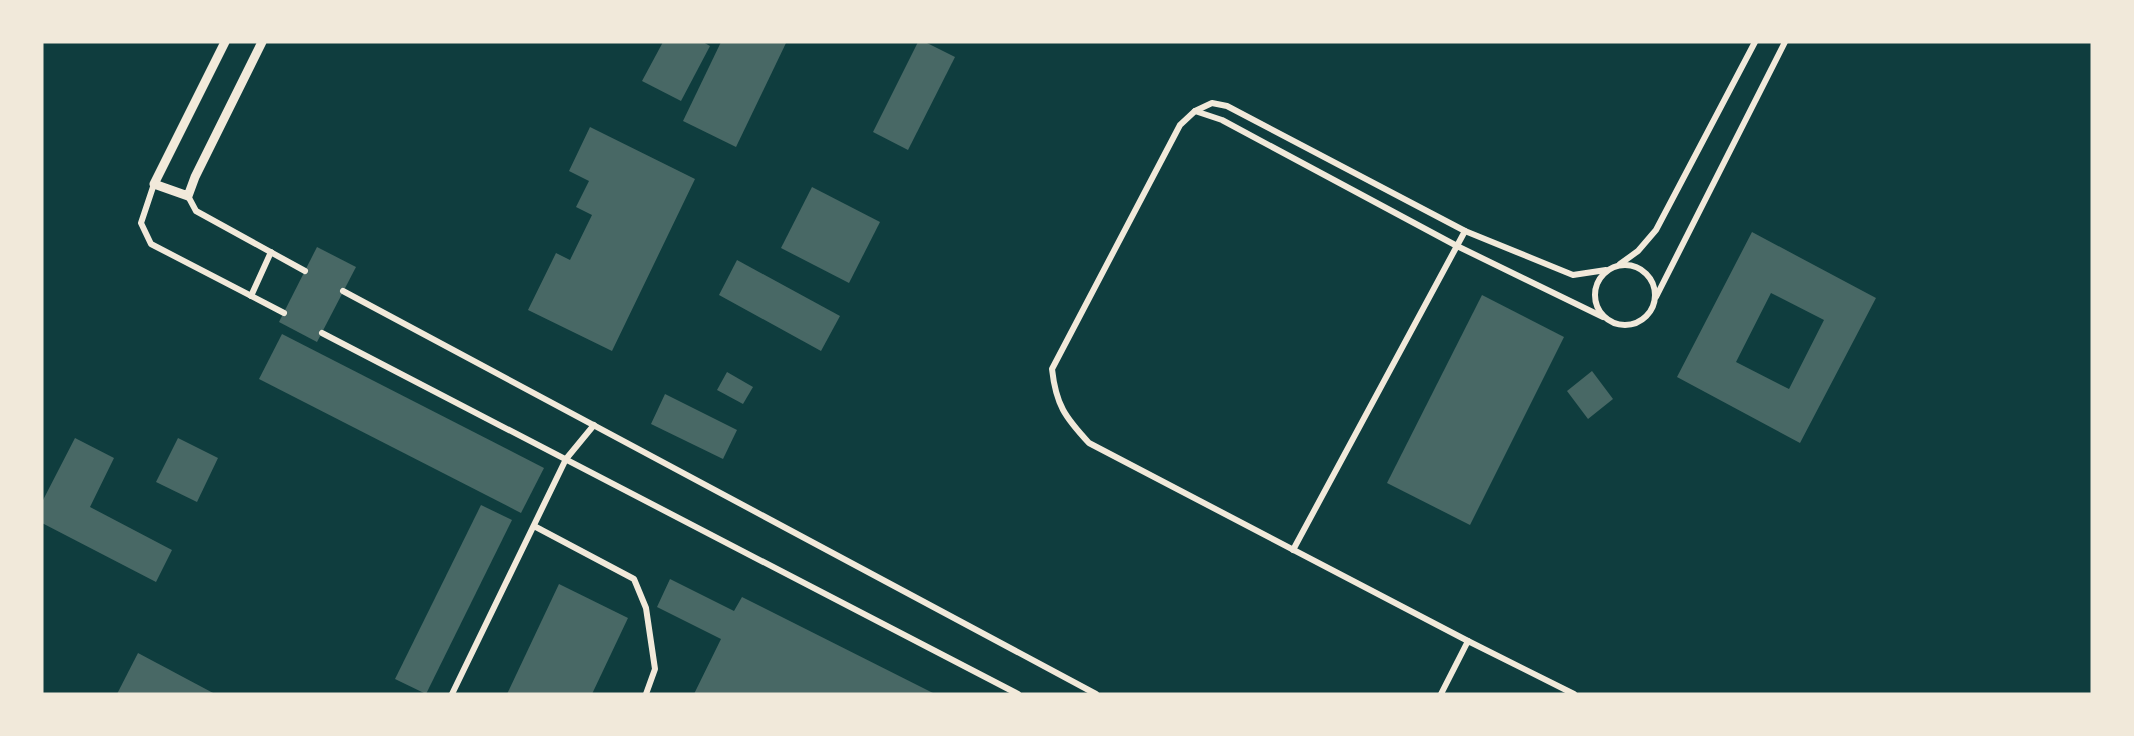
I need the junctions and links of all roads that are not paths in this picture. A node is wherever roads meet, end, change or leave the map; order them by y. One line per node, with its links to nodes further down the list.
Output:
1 (225, 42): 6 (main road)
2 (262, 42): 7 (main road)
3 (1755, 42): 11 (street)
4 (1785, 42): 16 (street)
5 (1195, 111): 8 (street); 9 (street); 23 (street)
6 (154, 184): 7 (main road); 15 (street)
7 (188, 196): 10 (street)
8 (1465, 231): 9 (street); 12 (street)
9 (1457, 246): 18 (street); 23 (street)
10 (271, 252): 13 (street); 15 (street)
11 (1620, 264): 12 (street); 16 (street)
12 (1606, 270): 18 (street)
13 (305, 271)
14 (344, 291): 20 (street)
15 (251, 296): 17 (street)
16 (1656, 297): 18 (street)
17 (284, 313)
18 (1603, 317)
19 (322, 333): 21 (street)
20 (594, 425): 21 (street); 28 (street)
21 (566, 459): 22 (street); 27 (street)
22 (534, 526): 25 (street); 26 (street)
23 (1293, 550): 24 (street)
24 (1468, 641): 29 (street); 30 (street)
25 (452, 694)
26 (646, 694)
27 (1018, 694)
28 (1096, 694)
29 (1442, 694)
30 (1574, 694)

